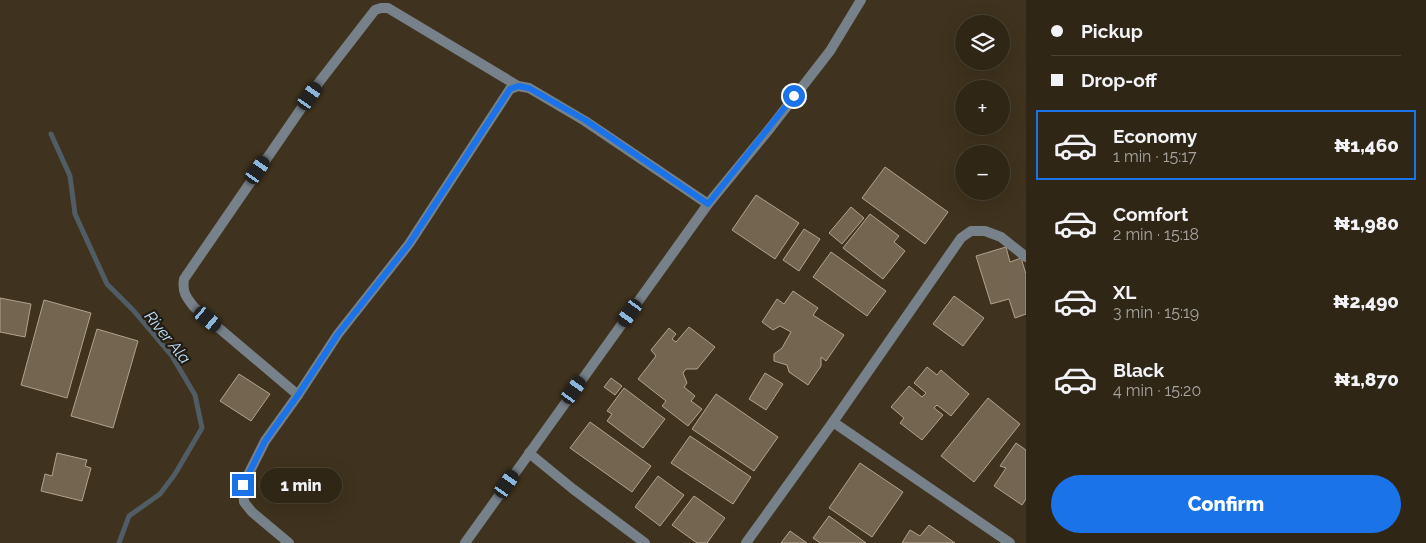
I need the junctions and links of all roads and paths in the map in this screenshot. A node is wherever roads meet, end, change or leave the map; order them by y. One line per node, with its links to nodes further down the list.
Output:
1 (861, 0): 3 (street)
2 (518, 86): 3 (street); 5 (street); 5 (street)
3 (708, 204): 7 (street)
4 (1026, 257): 6 (street)
5 (298, 395): 8 (street)
6 (833, 422): 11 (street); 12 (street)
7 (529, 453): 9 (street); 10 (street)
8 (289, 543)
9 (465, 543)
10 (645, 543)
11 (746, 543)
12 (1010, 543)

